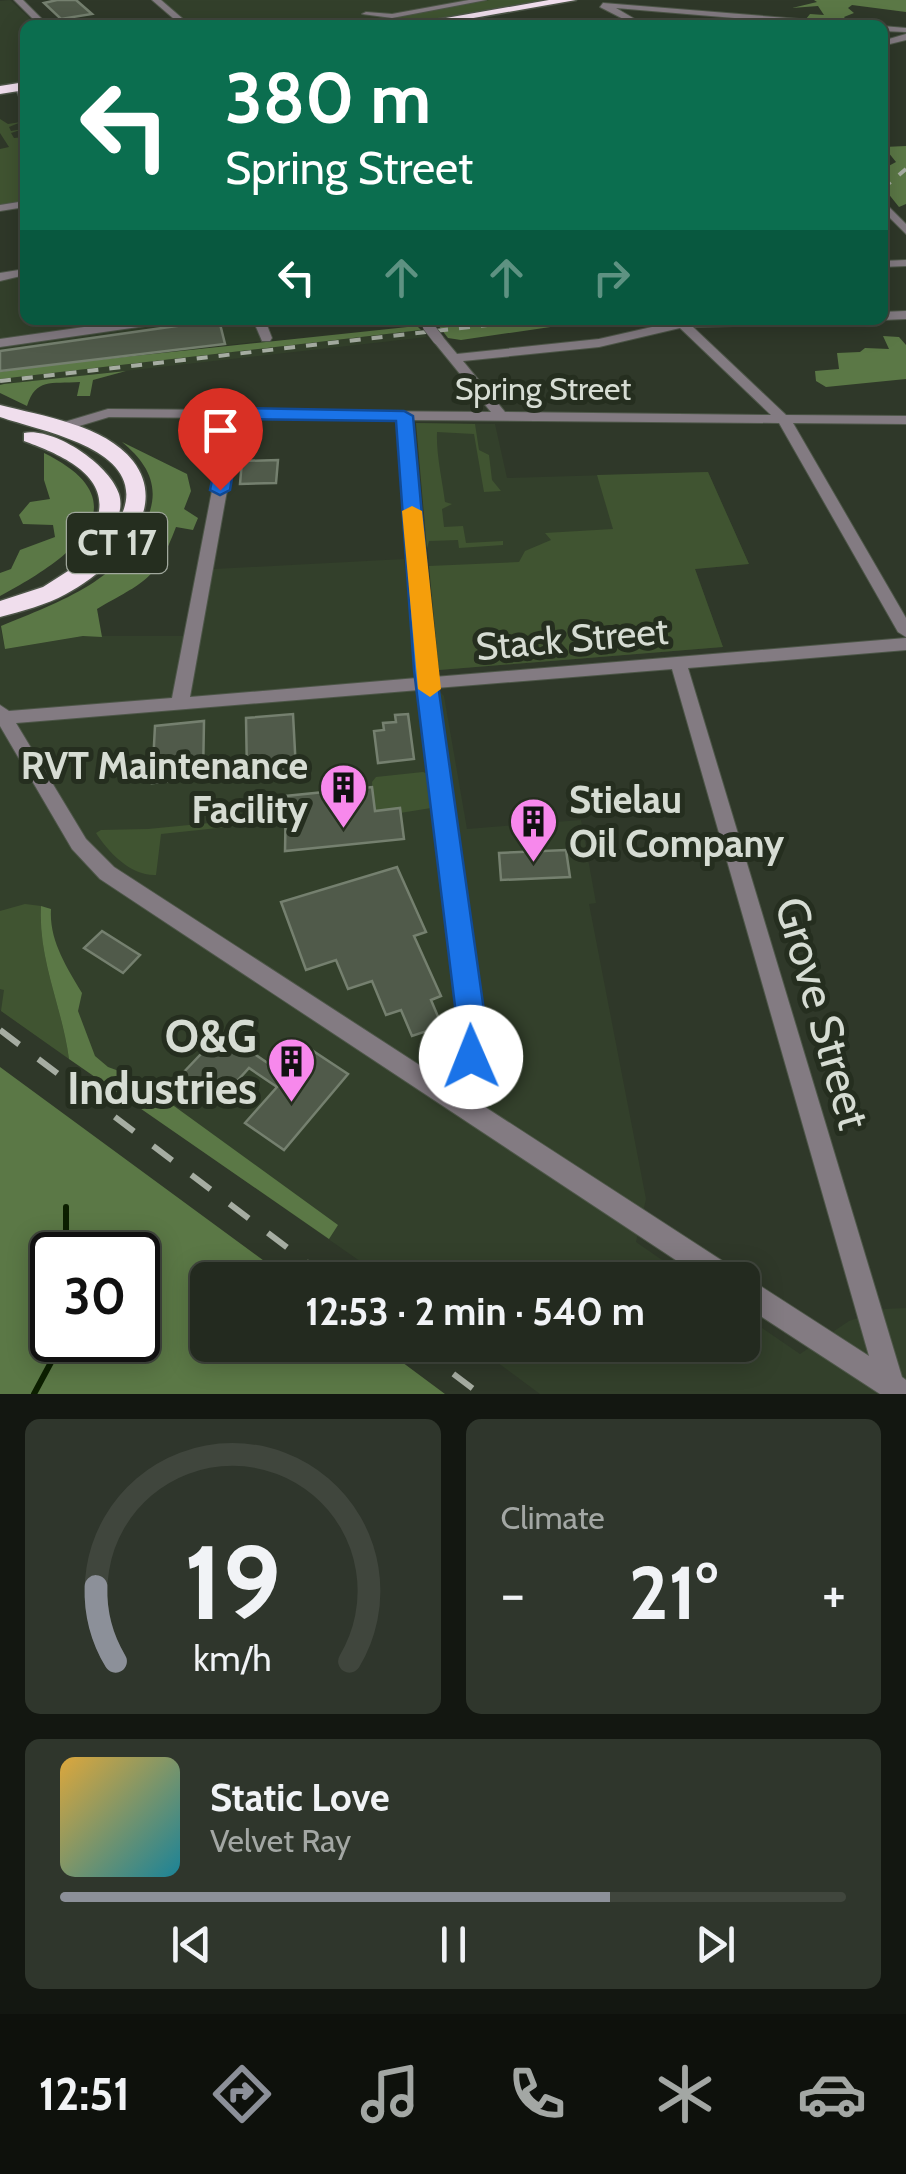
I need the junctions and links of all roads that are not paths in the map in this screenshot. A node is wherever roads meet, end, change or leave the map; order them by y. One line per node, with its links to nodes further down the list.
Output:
1 (18, 0): 9 (street)
2 (158, 0): 10 (street)
3 (359, 0): 7 (street)
4 (482, 0): 7 (street)
5 (570, 0): 12 (highway)
6 (598, 2): 8 (street); 13 (street)
7 (366, 14): 11 (street)
8 (743, 15): 14 (street); 15 (street)
9 (39, 20)
10 (180, 20)
11 (367, 20)
12 (444, 20)
13 (632, 20)
14 (754, 20)
15 (796, 20)
16 (888, 211): 17 (street)
17 (906, 231)
18 (124, 325): 24 (street)
19 (262, 325): 23 (street)
20 (428, 325): 25 (street, bridge)
21 (669, 325): 25 (street)
22 (684, 325): 31 (street)
23 (266, 338)
24 (0, 343)
25 (455, 358): 30 (street)
26 (0, 411): 34 (highway, CT 17)
27 (120, 413): 28 (street, Spring Street); 34 (street, Spring Street); 35 (street)
28 (234, 413): 29 (street, Spring Street); 41 (street)
29 (404, 416): 30 (street, Spring Street); 40 (street)
30 (500, 416): 31 (street, Spring Street)
31 (783, 418): 32 (street, Spring Street); 37 (street)
32 (906, 420)
33 (0, 427): 36 (highway, CT 17)
34 (56, 428): 35 (highway, CT 17)
35 (85, 438): 36 (highway, CT 17)
36 (5, 607)
37 (906, 632)
38 (906, 644): 39 (street, Stack Street)
39 (678, 662): 40 (street, Stack Street); 46 (street, Grove Street)
40 (429, 683): 41 (street, Stack Street); 43 (street)
41 (180, 704): 42 (street, Stack Street)
42 (2, 714): 43 (street)
43 (446, 1096): 44 (street)
44 (701, 1262)
45 (760, 1301): 46 (street)
46 (898, 1390)

